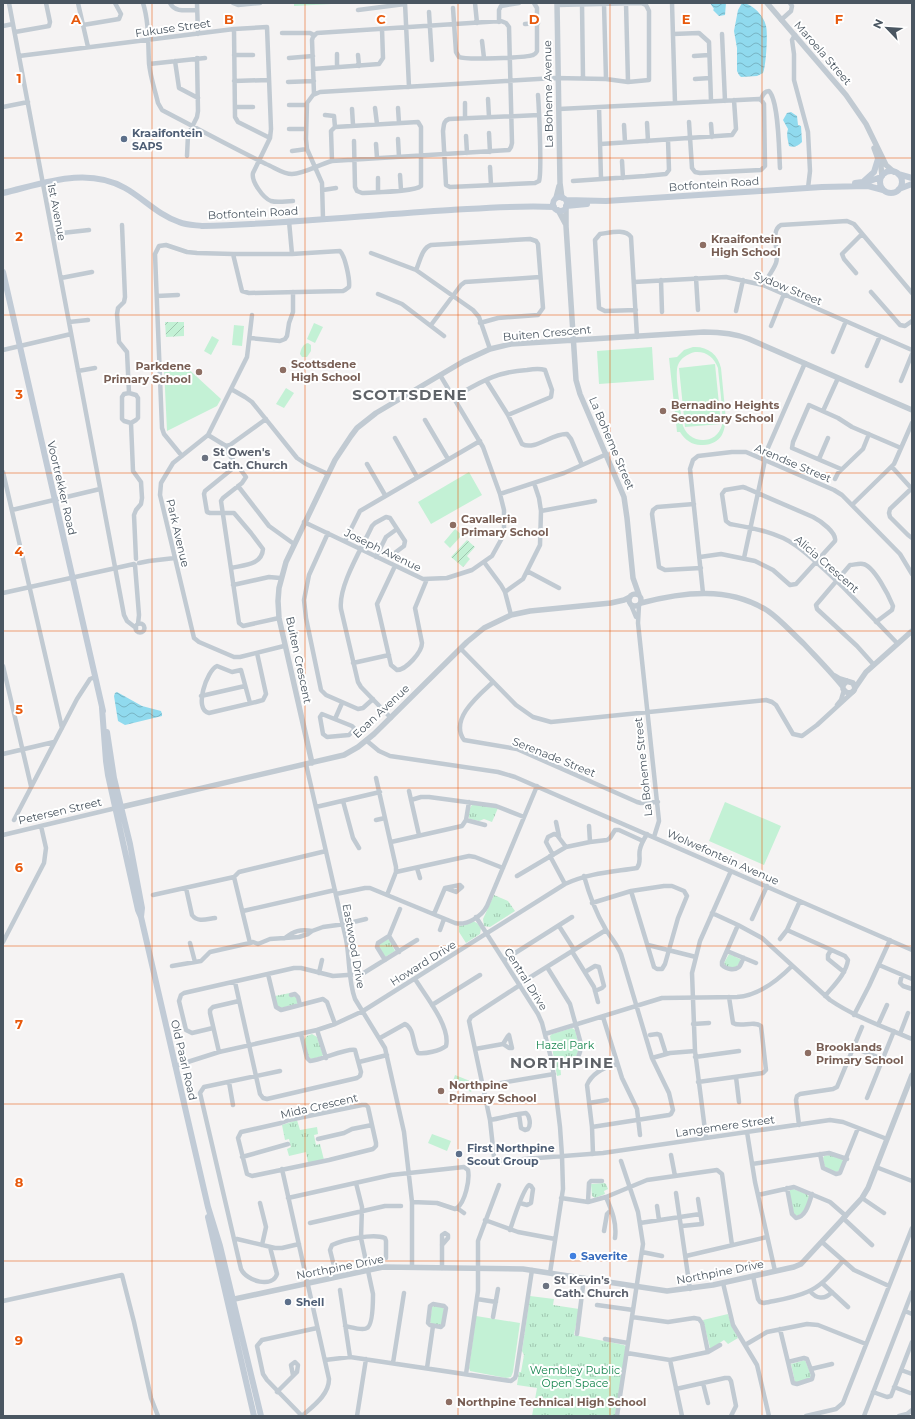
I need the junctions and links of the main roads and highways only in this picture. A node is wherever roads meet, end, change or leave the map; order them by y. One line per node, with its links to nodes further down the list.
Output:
1 (878, 159): 5 (main road)
2 (896, 173): 3 (main road); 4 (main road); 8 (main road)
3 (881, 176): 5 (main road, Botfontein Road); 9 (main road)
4 (912, 178)
5 (863, 182): 7 (main road, Botfontein Road)
6 (912, 184): 8 (main road)
7 (822, 187): 9 (main road, Botfontein Road); 10 (main road, Botfontein Road)
8 (899, 189): 9 (main road)
9 (883, 190)
10 (3, 193)
11 (3, 272): 12 (main road, Voortrekker Road)
12 (118, 808): 13 (main road, Old Paarl Road)
13 (230, 1300): 14 (main road, Old Paarl Road); 15 (main road, Old Paarl Road)
14 (254, 1416)
15 (261, 1416)

